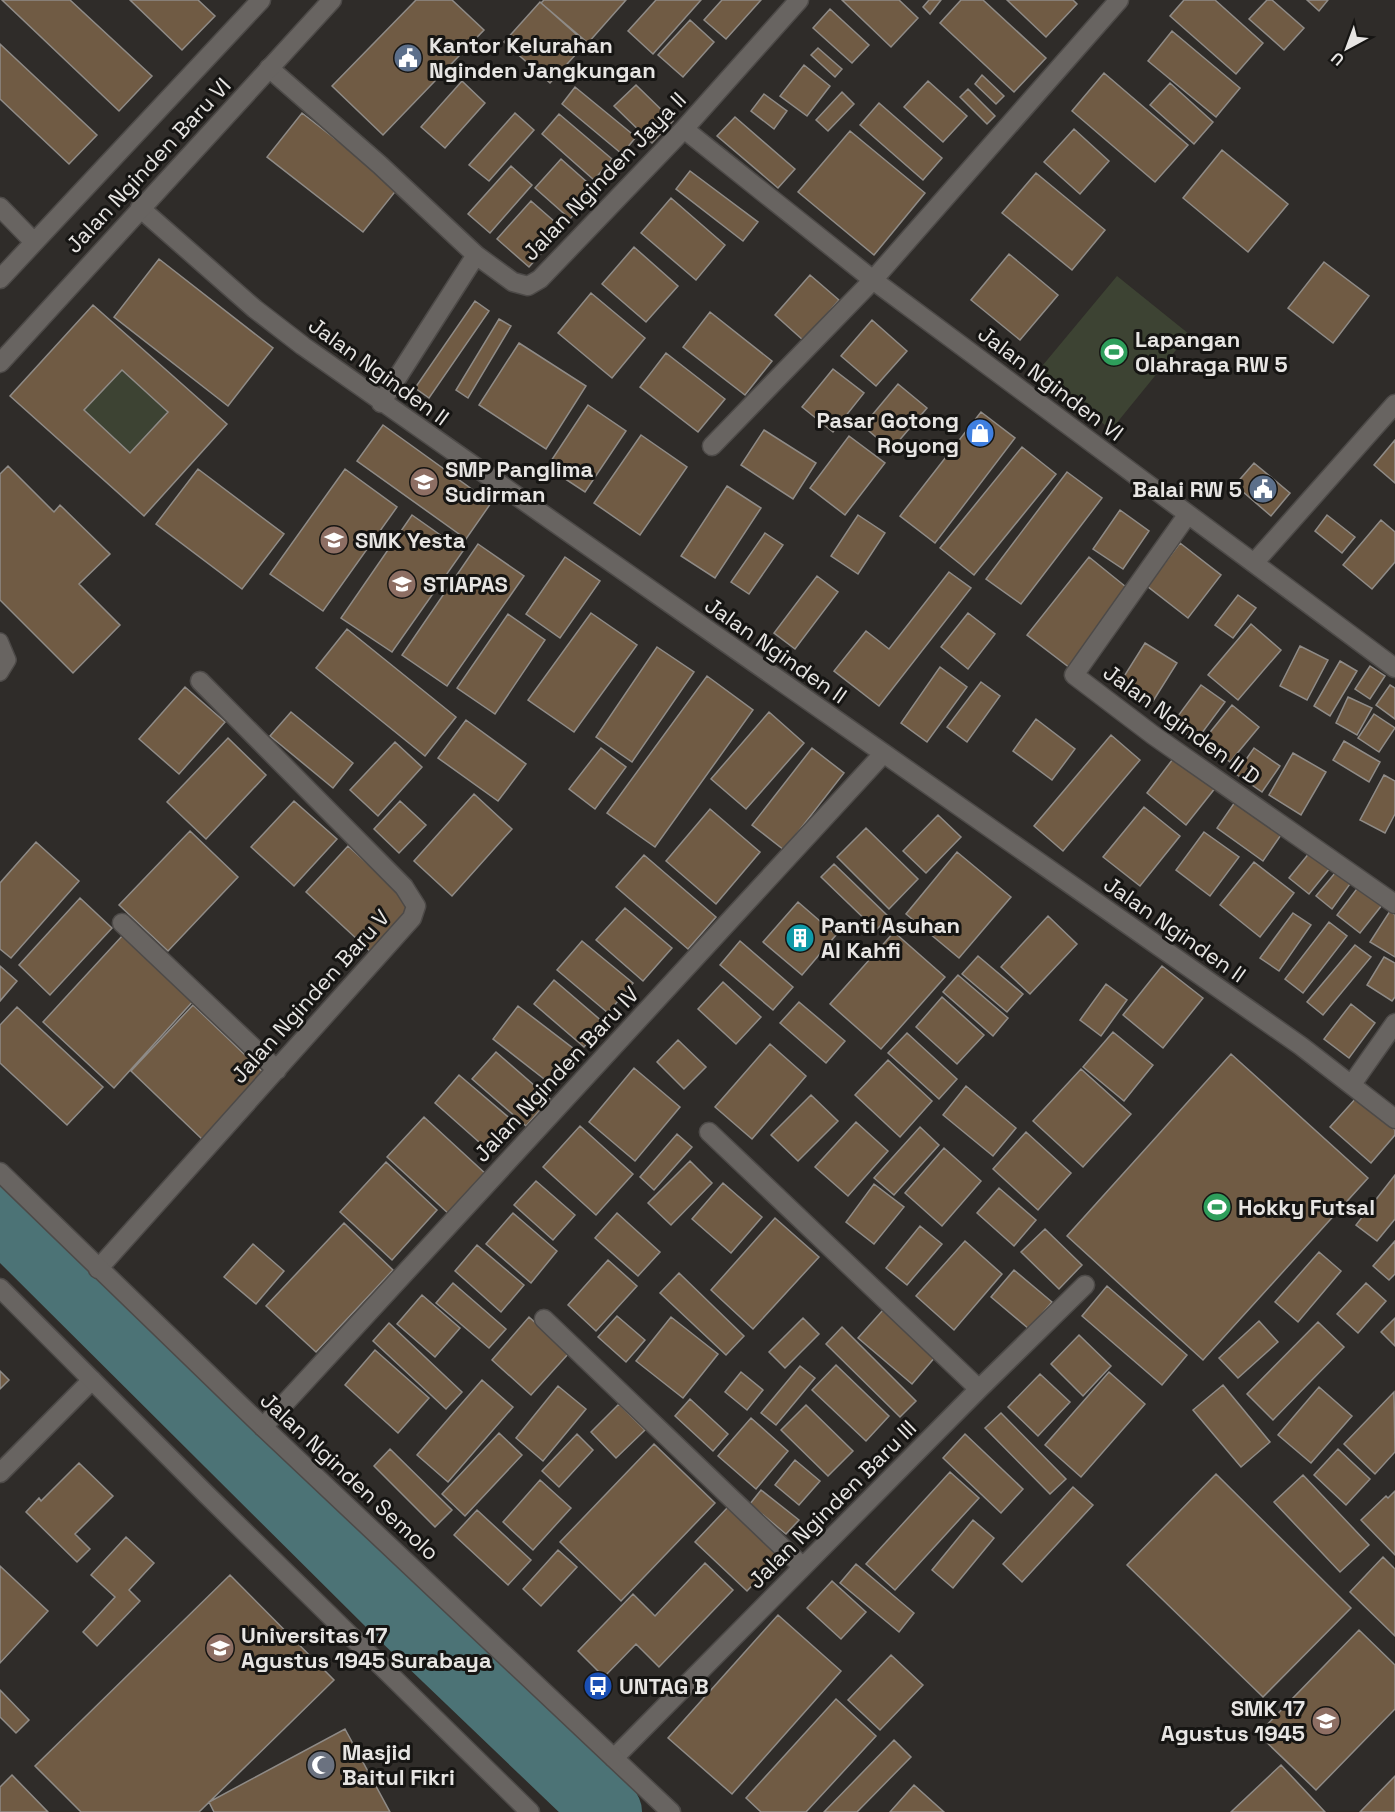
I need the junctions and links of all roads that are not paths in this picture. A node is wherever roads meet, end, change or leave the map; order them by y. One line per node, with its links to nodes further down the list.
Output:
1 (261, 0): 9 (street)
2 (332, 0): 5 (street, Jalan Nginden Baru VI)
3 (799, 0): 6 (street, Jalan Nginden Jaya II)
4 (1119, 0): 12 (street)
5 (269, 68): 8 (street, Jalan Nginden Baru VI); 10 (street, Jalan Nginden Jaya II)
6 (684, 129): 10 (street, Jalan Nginden Jaya II); 12 (street, Jalan Nginden VI)
7 (0, 207): 9 (street)
8 (140, 208): 13 (street, Jalan Nginden Baru VI); 14 (street, Jalan Nginden II)
9 (34, 242): 11 (street)
10 (476, 255): 14 (street)
11 (0, 279)
12 (873, 280): 16 (street); 17 (street, Jalan Nginden VI)
13 (0, 363)
14 (381, 403): 23 (street, Jalan Nginden II)
15 (1395, 404): 18 (street)
16 (712, 446)
17 (1188, 514): 18 (street, Jalan Nginden VI); 24 (street, Jalan Nginden II D)
18 (1254, 563): 20 (street, Jalan Nginden VI)
19 (0, 641): 21 (lane)
20 (1395, 668)
21 (0, 673)
22 (200, 681): 27 (street, Jalan Nginden Baru V)
23 (884, 754): 28 (street, Jalan Nginden II); 38 (street, Jalan Nginden Baru IV)
24 (1395, 904)
25 (122, 923): 27 (street)
26 (1395, 1023): 28 (street)
27 (276, 1070): 32 (street, Jalan Nginden Baru V)
28 (1352, 1084): 29 (street, Jalan Nginden II)
29 (1395, 1119)
30 (708, 1132): 37 (street)
31 (0, 1172): 32 (street, Jalan Nginden Semolo)
32 (98, 1269): 38 (street, Jalan Nginden Semolo)
33 (1085, 1285): 37 (street, Jalan Nginden Baru III)
34 (0, 1288): 36 (street)
35 (544, 1319): 40 (street)
36 (92, 1380): 39 (street); 42 (street)
37 (979, 1389): 40 (street, Jalan Nginden Baru III)
38 (263, 1427): 41 (street, Jalan Nginden Semolo)
39 (0, 1473)
40 (803, 1567): 41 (street, Jalan Nginden Baru III)
41 (614, 1758): 43 (street, Jalan Nginden Semolo)
42 (530, 1812)
43 (671, 1812)

